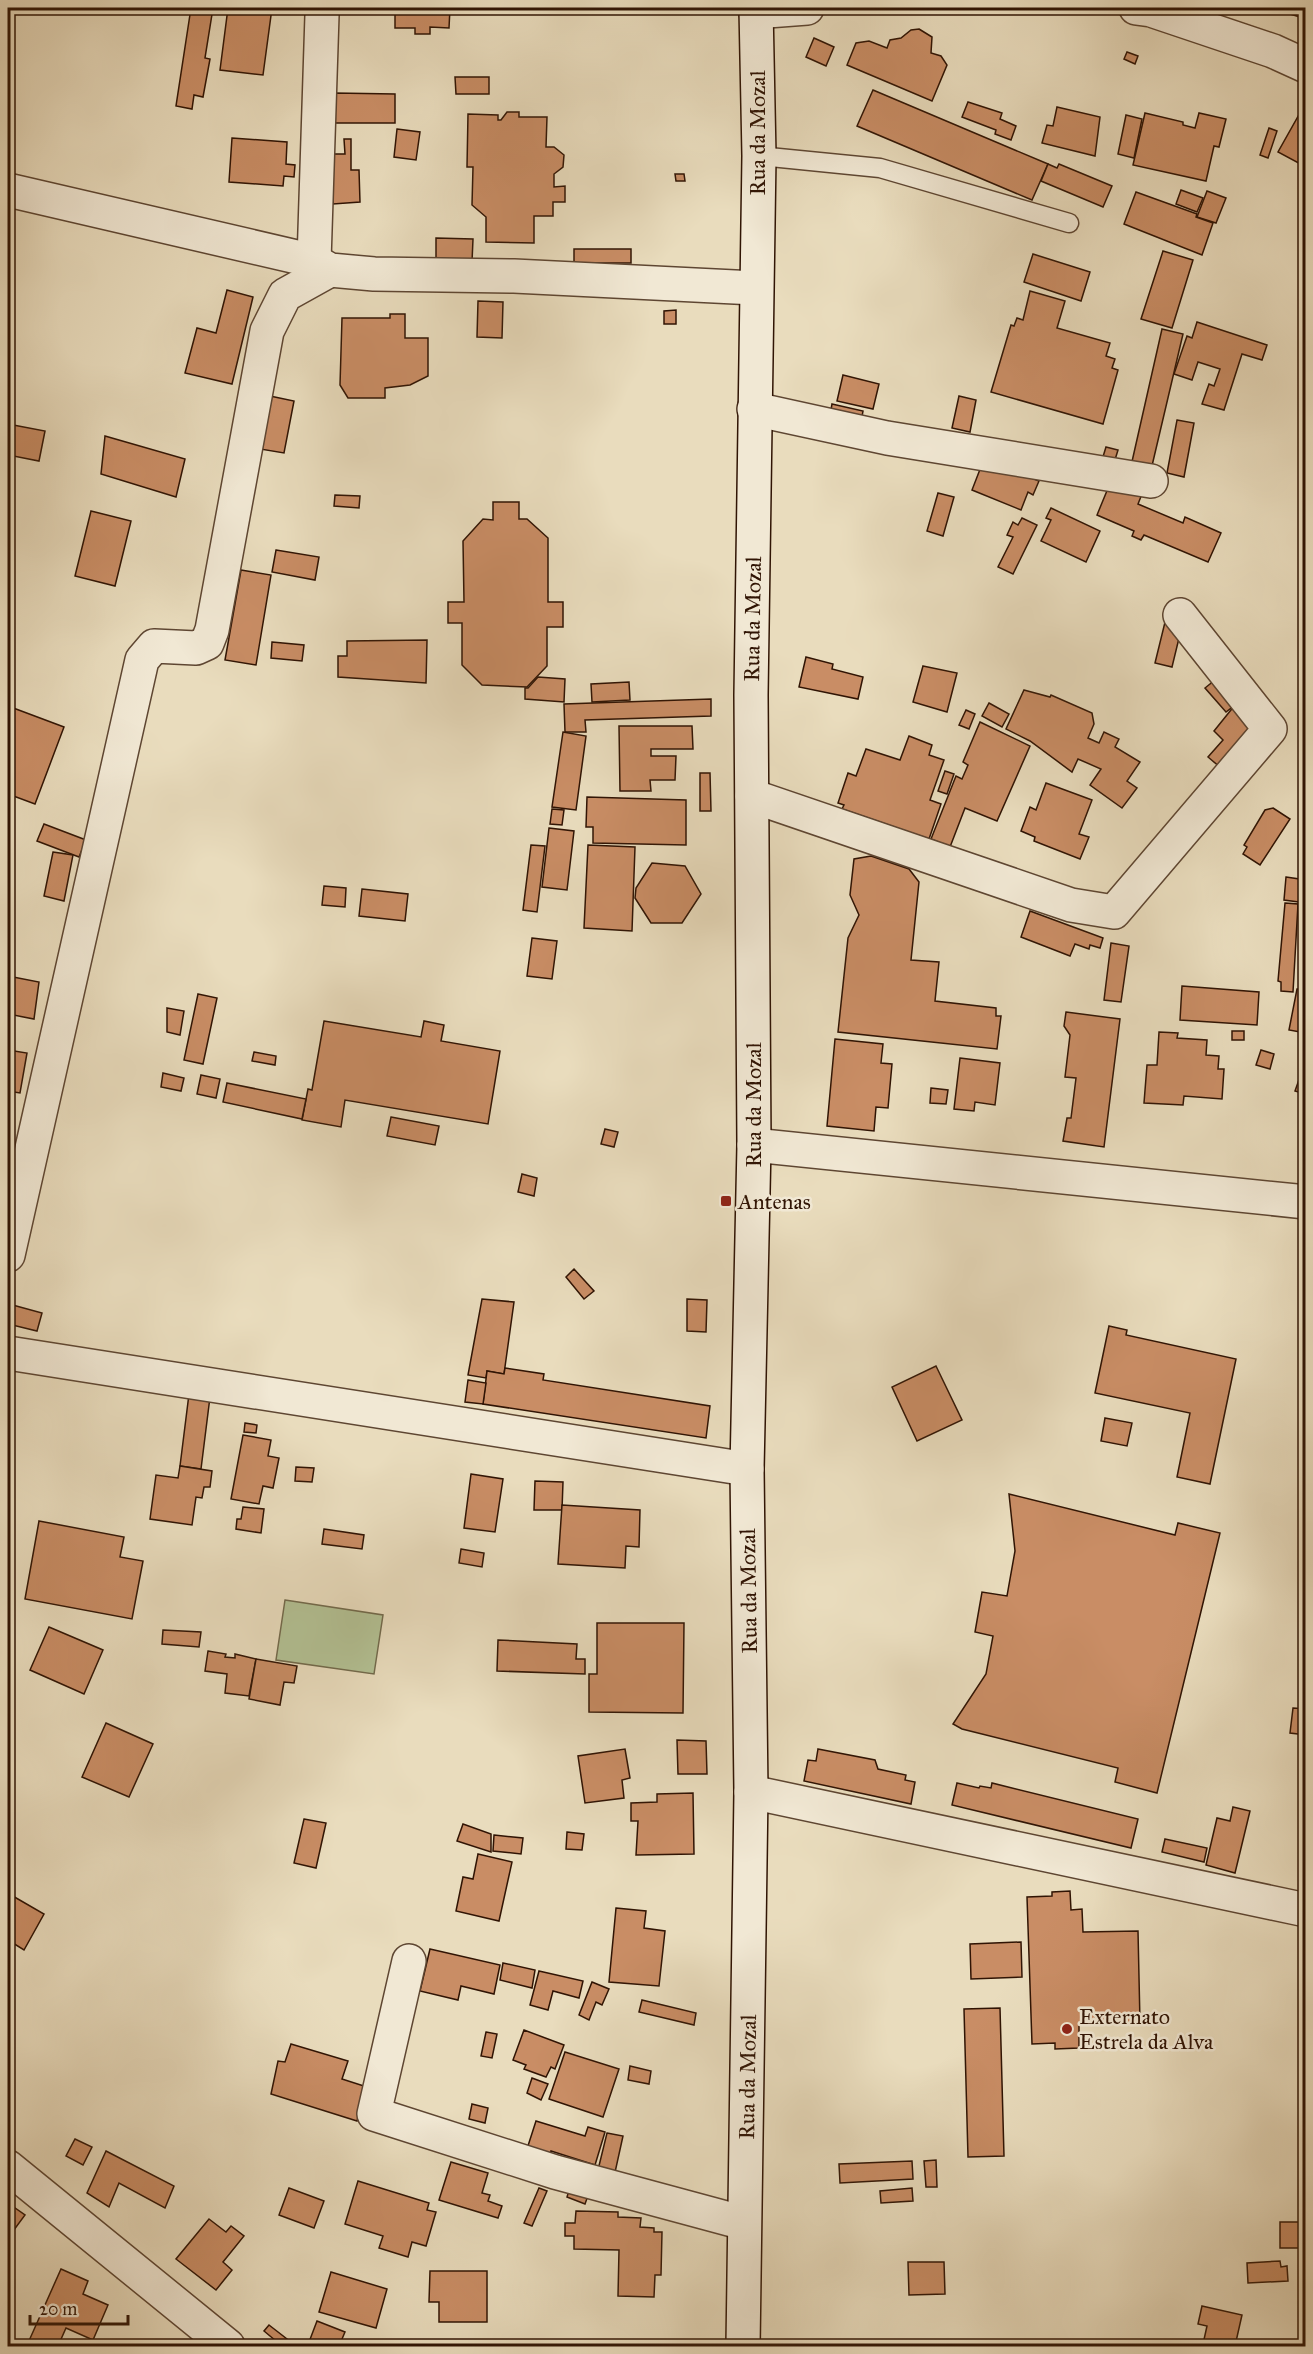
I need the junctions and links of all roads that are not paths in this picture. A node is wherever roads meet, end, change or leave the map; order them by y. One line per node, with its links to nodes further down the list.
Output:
1 (807, 8): 3 (street)
2 (1136, 8): 5 (street)
3 (756, 10): 6 (street, Rua da Mozal)
4 (322, 15): 9 (street)
5 (1305, 66)
6 (759, 156): 8 (lane); 10 (street, Rua da Mozal)
7 (8, 190): 9 (street)
8 (1070, 223)
9 (322, 265): 10 (street); 17 (street)
10 (755, 288): 11 (street, Rua da Mozal)
11 (754, 410): 12 (street); 14 (street, Rua da Mozal)
12 (1150, 481)
13 (1180, 615): 14 (street)
14 (752, 796): 15 (street, Rua da Mozal)
15 (754, 1144): 16 (street); 19 (street, Rua da Mozal)
16 (1305, 1202)
17 (8, 1255)
18 (8, 1353): 19 (street)
19 (747, 1469): 20 (street, Rua da Mozal)
20 (751, 1792): 21 (street); 24 (street, Rua da Mozal)
21 (1305, 1910)
22 (410, 1962): 24 (street)
23 (8, 2167): 25 (street)
24 (744, 2223): 26 (street, Rua da Mozal)
25 (228, 2346)
26 (743, 2346)

